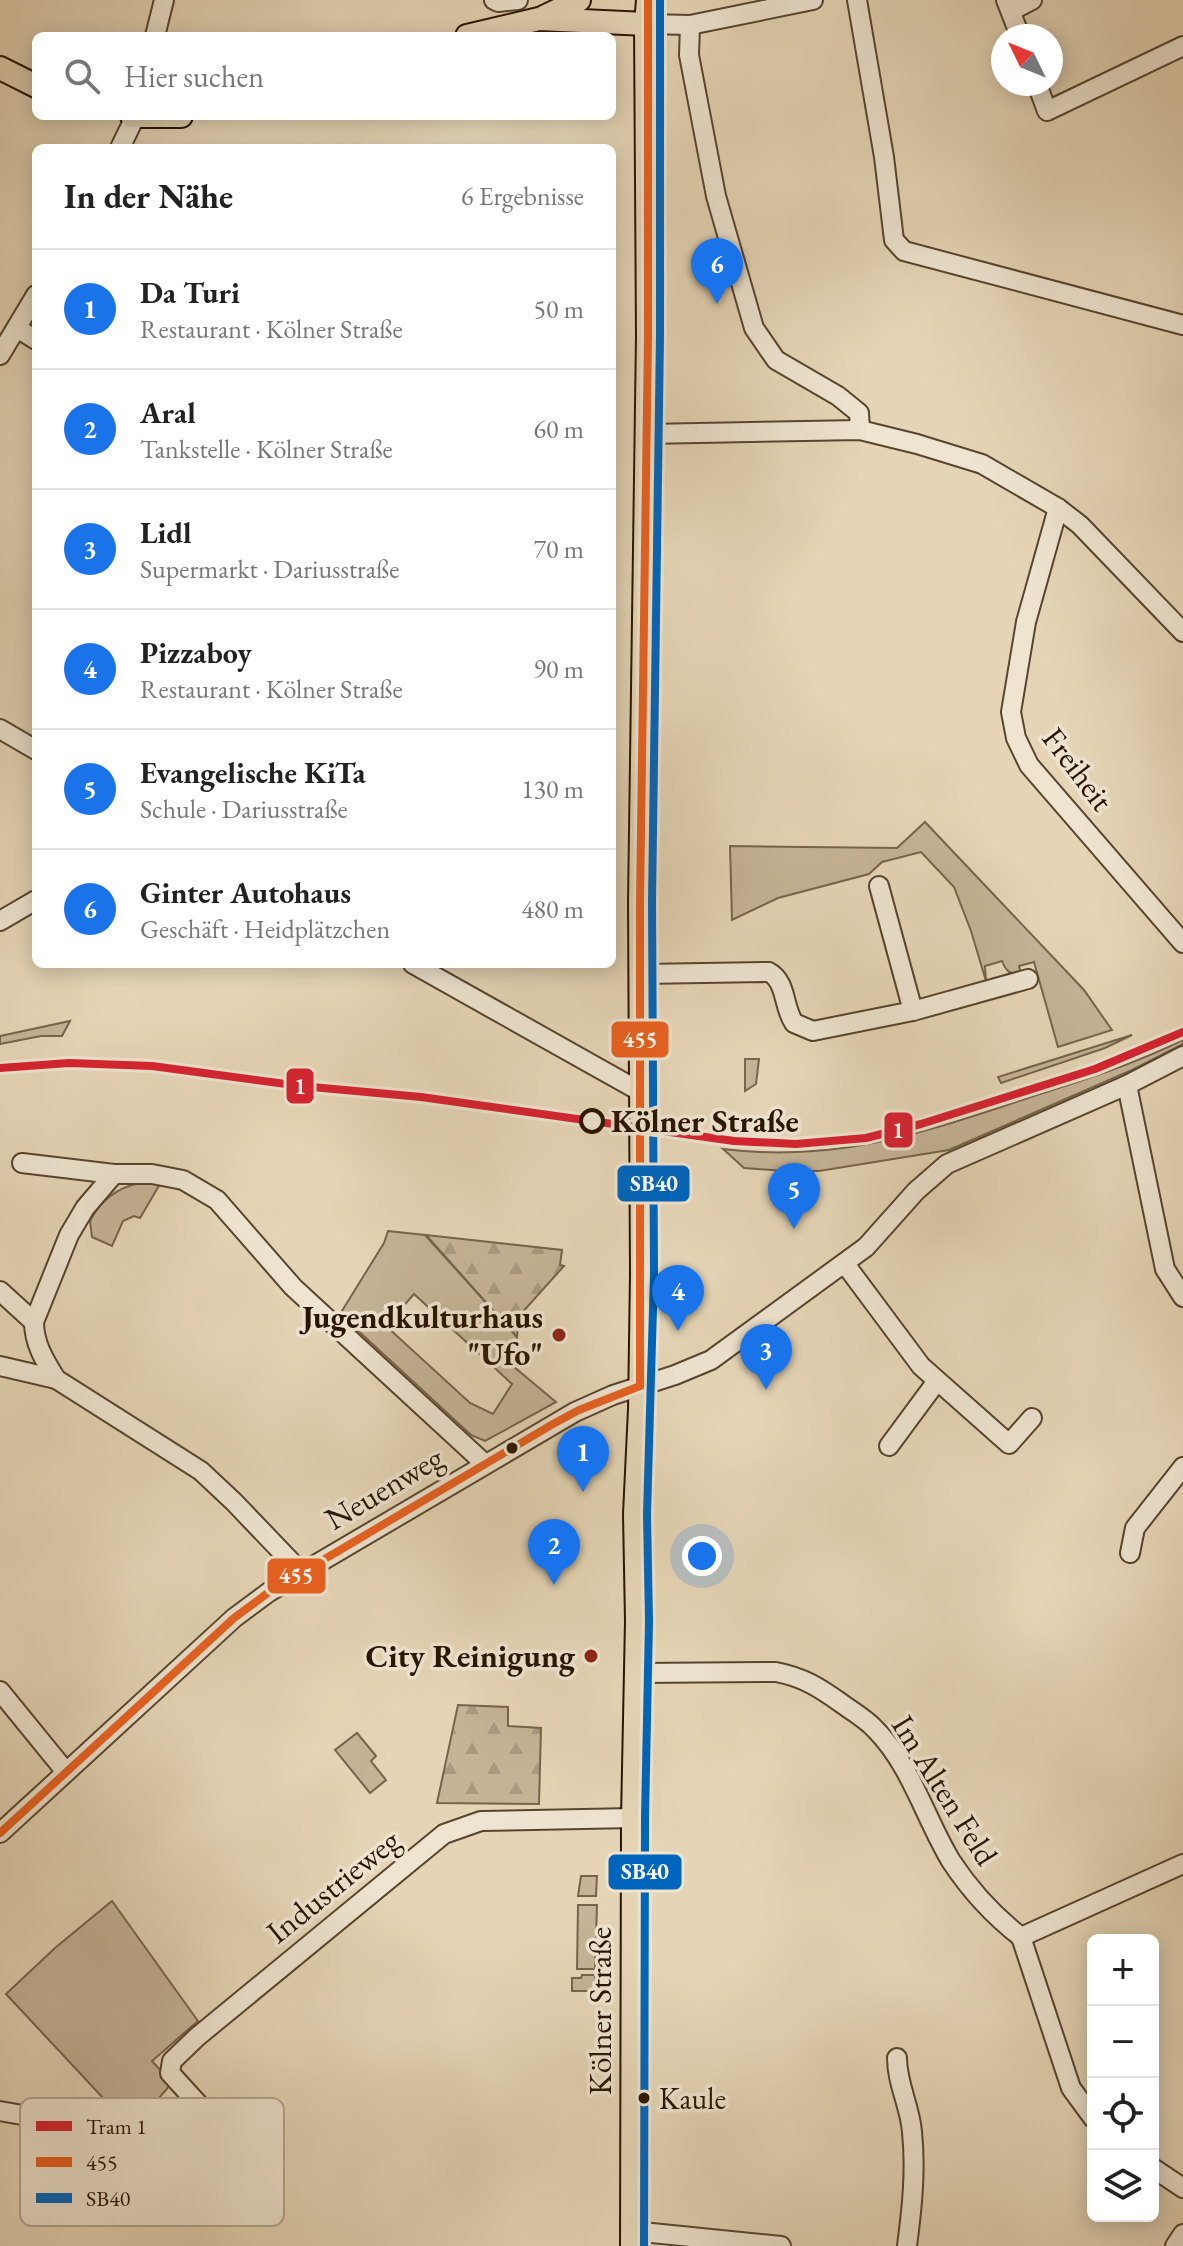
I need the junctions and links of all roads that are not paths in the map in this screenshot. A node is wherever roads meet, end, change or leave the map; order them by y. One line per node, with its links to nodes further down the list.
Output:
1 (164, 0): 13 (street)
2 (494, 0): 3 (street)
3 (518, 0)
4 (579, 0): 10 (main road)
5 (648, 0): 11 (main road, Kölner Straße)
6 (813, 0): 12 (street)
7 (857, 0): 22 (street)
8 (1032, 0): 9 (street)
9 (1009, 6)
10 (539, 19): 11 (main road); 14 (main road)
11 (646, 24): 12 (street); 27 (main road, Kölner Straße)
12 (690, 25): 26 (street)
13 (156, 32)
14 (484, 32)
15 (1183, 46): 18 (street)
16 (0, 68): 17 (main road)
17 (32, 84)
18 (1041, 96)
19 (132, 120): 20 (street)
20 (122, 144)
21 (32, 302): 23 (street)
22 (1183, 325)
23 (17, 328): 24 (street); 25 (street)
24 (32, 337)
25 (0, 355)
26 (860, 430): 27 (street); 28 (street)
27 (646, 434): 37 (main road, Kölner Straße)
28 (1058, 508): 29 (street); 35 (street, Freiheit)
29 (1183, 632)
30 (0, 729): 31 (street)
31 (32, 748)
32 (879, 886): 39 (street)
33 (32, 902): 34 (street)
34 (0, 921)
35 (1183, 943)
36 (420, 968): 42 (street)
37 (642, 974): 39 (street); 42 (main road, Kölner Straße)
38 (1028, 979): 39 (street)
39 (913, 1011)
40 (1183, 1056): 41 (street, Neuenweg)
41 (1127, 1085): 45 (street, Neuenweg); 47 (street)
42 (641, 1092): 52 (main road, Kölner Straße)
43 (22, 1163): 44 (street)
44 (114, 1174): 48 (street); 55 (street)
45 (845, 1264): 51 (street); 52 (street, Neuenweg)
46 (0, 1291): 48 (street)
47 (1183, 1297)
48 (34, 1322): 50 (street)
49 (0, 1366): 50 (street)
50 (56, 1379): 58 (street)
51 (937, 1381): 53 (street); 54 (street)
52 (640, 1386): 55 (street, Neuenweg); 59 (main road, Kölner Straße)
53 (1032, 1418)
54 (889, 1446)
55 (484, 1463): 58 (street, Neuenweg)
56 (1183, 1467): 57 (street)
57 (1130, 1553)
58 (301, 1572): 61 (street, Neuenweg)
59 (637, 1673): 62 (main road, Kölner Straße); 65 (street, Im Alten Feld)
60 (0, 1691): 61 (street)
61 (66, 1772): 63 (street, Neuenweg)
62 (633, 1818): 67 (street, Industrieweg); 74 (main road, Kölner Straße)
63 (0, 1833)
64 (1183, 1864): 65 (street)
65 (1021, 1937): 68 (street)
66 (897, 2058): 76 (street)
67 (193, 2098)
68 (1087, 2110)
69 (0, 2111): 70 (street)
70 (20, 2115)
71 (1159, 2172): 72 (street)
72 (1183, 2188)
73 (1183, 2234): 77 (street)
74 (632, 2238): 75 (street)
75 (781, 2246)
76 (907, 2246)
77 (1175, 2246)

